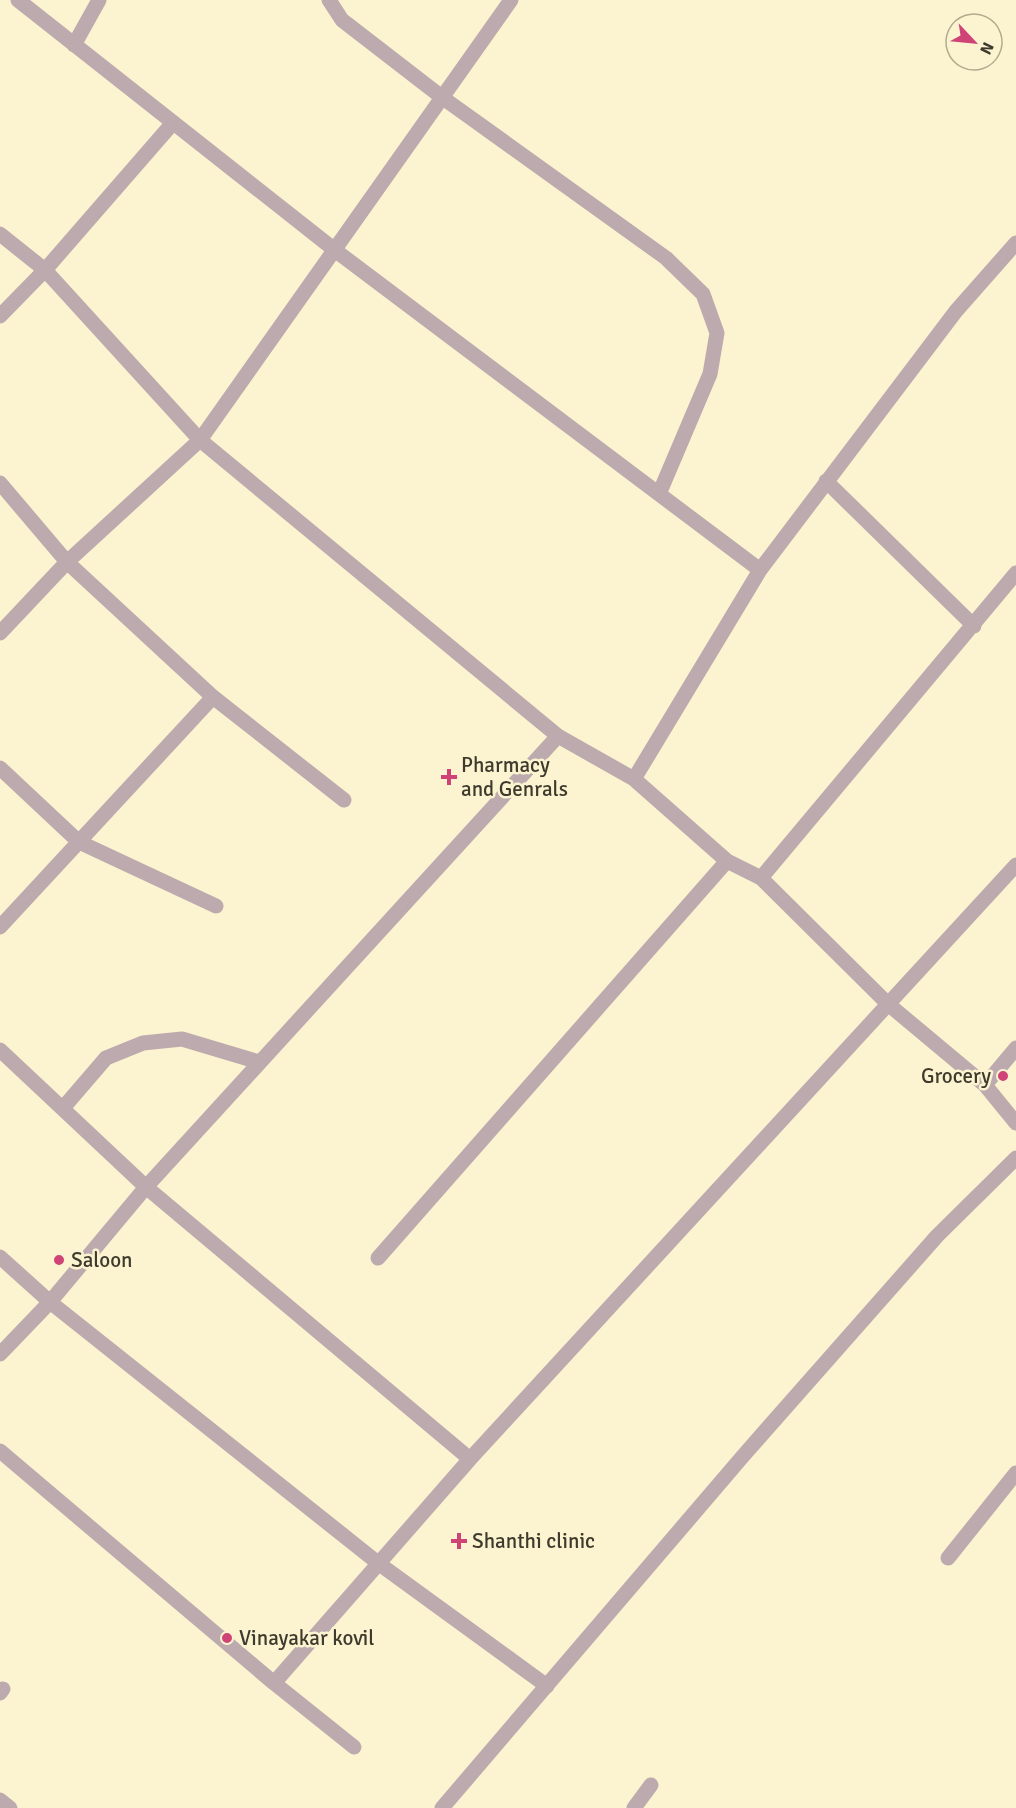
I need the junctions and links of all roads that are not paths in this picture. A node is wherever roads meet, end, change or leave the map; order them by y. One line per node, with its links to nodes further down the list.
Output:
1 (18, 0): 5 (street)
2 (99, 0): 5 (street)
3 (329, 0): 6 (street)
4 (511, 0): 6 (street)
5 (74, 45): 7 (street)
6 (443, 98): 10 (street); 16 (street)
7 (172, 124): 10 (street); 11 (street)
8 (0, 234): 11 (street)
9 (1016, 243): 14 (street)
10 (336, 251): 13 (street); 16 (street)
11 (45, 270): 12 (street); 13 (street)
12 (0, 316)
13 (200, 440): 17 (street); 23 (street)
14 (826, 481): 18 (street); 20 (street)
15 (0, 483): 17 (street)
16 (659, 494): 18 (street)
17 (67, 561): 21 (street); 22 (street)
18 (760, 570): 25 (street)
19 (1016, 573): 20 (street)
20 (974, 626): 30 (street)
21 (0, 633)
22 (213, 697): 26 (street); 27 (street)
23 (558, 736): 25 (street); 36 (street)
24 (0, 768): 27 (street)
25 (634, 779): 28 (street)
26 (344, 800)
27 (79, 842): 31 (street); 32 (street)
28 (727, 861): 30 (street); 43 (street)
29 (1016, 865): 33 (street)
30 (762, 878): 33 (street)
31 (216, 906)
32 (0, 927)
33 (888, 1004): 37 (street); 47 (street)
34 (1016, 1048): 37 (street)
35 (0, 1050): 38 (street)
36 (259, 1062): 38 (street); 41 (street)
37 (985, 1085): 39 (street)
38 (63, 1108): 41 (street)
39 (1016, 1123)
40 (1016, 1158): 52 (street)
41 (146, 1186): 44 (street); 47 (street)
42 (0, 1257): 44 (street)
43 (378, 1258)
44 (50, 1302): 45 (street); 50 (street)
45 (0, 1354)
46 (0, 1450): 51 (street)
47 (470, 1459): 50 (street)
48 (1016, 1473): 49 (street)
49 (948, 1558)
50 (378, 1563): 51 (street); 52 (street)
51 (274, 1683): 53 (street)
52 (547, 1686): 57 (street)
53 (354, 1747)
54 (651, 1785): 58 (street)
55 (0, 1800): 56 (street)
56 (10, 1808)
57 (442, 1808)
58 (634, 1808)

